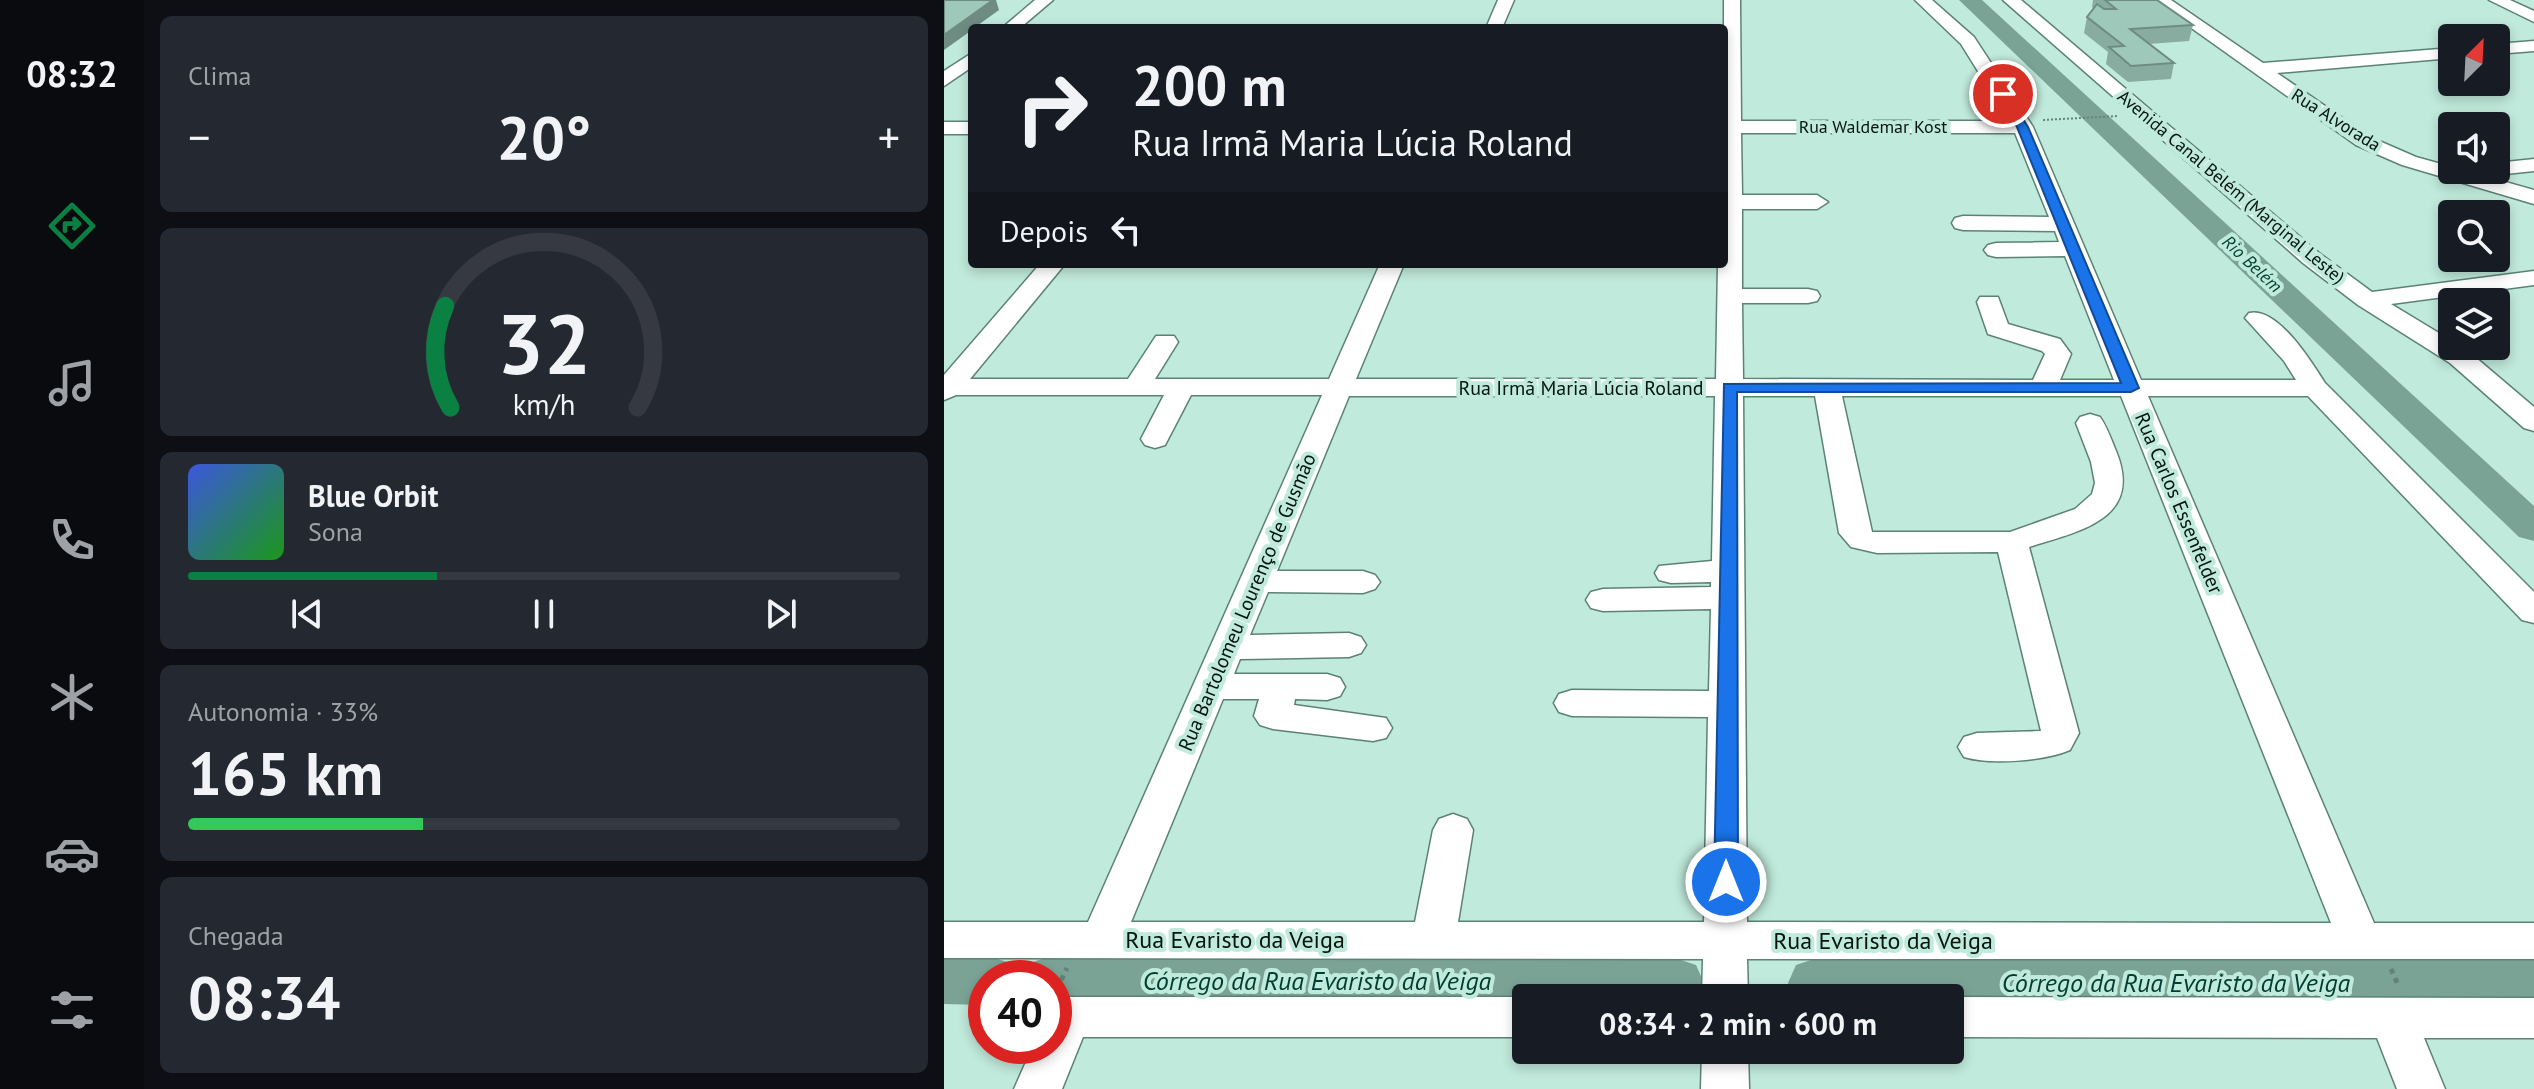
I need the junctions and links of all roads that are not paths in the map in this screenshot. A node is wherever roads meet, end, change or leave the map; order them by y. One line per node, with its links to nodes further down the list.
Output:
1 (1045, 0): 9 (street)
2 (1506, 0): 10 (street)
3 (1732, 0): 18 (street)
4 (1923, 0): 17 (street, Rua Carlos Essenfelder)
5 (2011, 0): 36 (street, Avenida Canal Belém (Marginal Leste))
6 (2160, 0): 15 (street, Rua Alvorada)
7 (2497, 0): 8 (street)
8 (2534, 17)
9 (1015, 24)
10 (1496, 24)
11 (2534, 46): 12 (street)
12 (2510, 48)
13 (2438, 54): 15 (street)
14 (968, 61): 16 (street)
15 (2258, 69): 23 (street, Rua Alvorada)
16 (944, 80)
17 (2021, 124): 18 (street, Rua Waldemar Kost); 29 (street, Rua Carlos Essenfelder)
18 (1728, 127): 26 (street)
19 (944, 128): 20 (street)
20 (968, 128)
21 (2534, 165): 22 (street)
22 (2510, 168)
23 (2438, 169)
24 (2489, 184): 25 (street, Rua Alvorada)
25 (2534, 197)
26 (1731, 202): 27 (street); 34 (street)
27 (1817, 202)
28 (1963, 223): 29 (street)
29 (2068, 237): 30 (street); 46 (street, Rua Carlos Essenfelder)
30 (1996, 250)
31 (1050, 268): 48 (street)
32 (1390, 268): 42 (street, Rua Bartolomeu Lourenço de Gusmão)
33 (2534, 278): 36 (street)
34 (1730, 296): 35 (street); 43 (street)
35 (1808, 296)
36 (2367, 300): 49 (street, Avenida Canal Belém (Marginal Leste))
37 (1989, 302): 45 (street)
38 (2258, 318): 47 (street)
39 (1165, 342): 40 (street)
40 (1136, 387): 41 (street, Rua Irmã Maria Lúcia Roland); 48 (street, Rua Irmã Maria Lúcia Roland)
41 (1182, 387): 42 (street, Rua Irmã Maria Lúcia Roland); 51 (street)
42 (1339, 388): 43 (street, Rua Irmã Maria Lúcia Roland); 54 (street, Rua Bartolomeu Lourenço de Gusmão)
43 (1729, 388): 44 (street, Rua Irmã Maria Lúcia Roland); 56 (street)
44 (1827, 388): 45 (street, Rua Irmã Maria Lúcia Roland); 52 (street)
45 (2043, 388): 46 (street, Rua Irmã Maria Lúcia Roland)
46 (2131, 388): 47 (street, Rua Irmã Maria Lúcia Roland); 73 (street, Rua Carlos Essenfelder)
47 (2315, 388): 58 (street)
48 (945, 389)
49 (2534, 422)
50 (2090, 423): 52 (street)
51 (1155, 439)
52 (2012, 542): 68 (street)
53 (1671, 573): 56 (street)
54 (1256, 581): 55 (street); 60 (street, Rua Bartolomeu Lourenço de Gusmão)
55 (1363, 582)
56 (1728, 585): 57 (street); 65 (street)
57 (1603, 600)
58 (2534, 612)
59 (1349, 645): 60 (street)
60 (1227, 647): 61 (street, Rua Bartolomeu Lourenço de Gusmão)
61 (1211, 686): 62 (street); 75 (street, Rua Bartolomeu Lourenço de Gusmão)
62 (1280, 687): 63 (street); 67 (street)
63 (1327, 687)
64 (1617, 694): 65 (street)
65 (1727, 697): 66 (street); 72 (street)
66 (1572, 703)
67 (1373, 728)
68 (1977, 747)
69 (1453, 830): 71 (street)
70 (944, 940): 75 (street, Rua Evaristo da Veiga)
71 (1433, 940): 72 (street, Rua Evaristo da Veiga); 75 (street, Rua Evaristo da Veiga)
72 (1726, 941): 73 (street, Rua Evaristo da Veiga); 76 (street)
73 (2360, 941): 74 (street, Rua Evaristo da Veiga)
74 (2534, 941)
75 (1087, 949)
76 (1725, 984)
77 (1072, 1006): 78 (street)
78 (1512, 1017)
79 (1964, 1017): 80 (street)
80 (2392, 1017): 81 (street); 86 (street)
81 (2534, 1018)
82 (1045, 1064): 84 (street)
83 (1725, 1064): 85 (street)
84 (1038, 1089)
85 (1725, 1089)
86 (2421, 1089)

